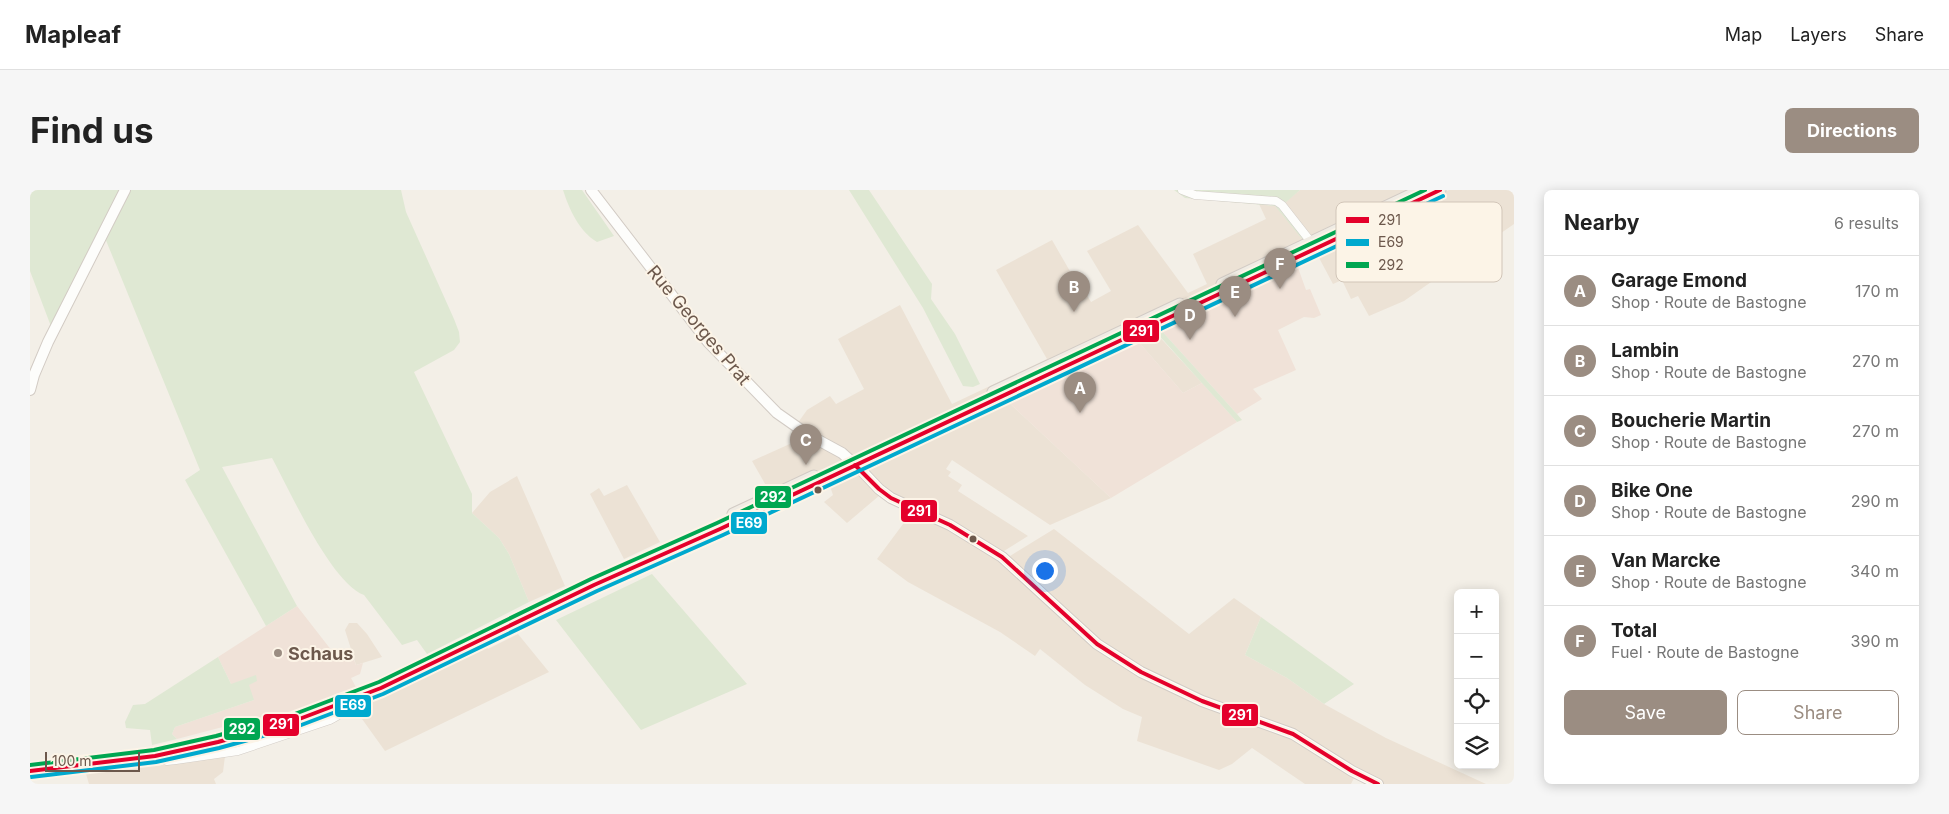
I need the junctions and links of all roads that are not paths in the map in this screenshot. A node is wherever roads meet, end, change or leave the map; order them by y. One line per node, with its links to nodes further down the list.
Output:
1 (125, 190): 11 (street)
2 (591, 190): 12 (street, Rue Georges Prat)
3 (1182, 190): 10 (street)
4 (1421, 190): 6 (main road)
5 (1440, 190): 7 (main road)
6 (1396, 202)
7 (1414, 202)
8 (1336, 230): 10 (main road)
9 (1336, 238): 12 (main road)
10 (1311, 242): 12 (main road)
11 (30, 390)
12 (852, 462): 13 (main road); 14 (main road); 18 (street, Rue Georges Prat)
13 (346, 702): 14 (main road); 15 (street)
14 (268, 725): 15 (highway); 16 (highway)
15 (155, 756): 17 (highway)
16 (30, 764)
17 (30, 771)
18 (1378, 784)

